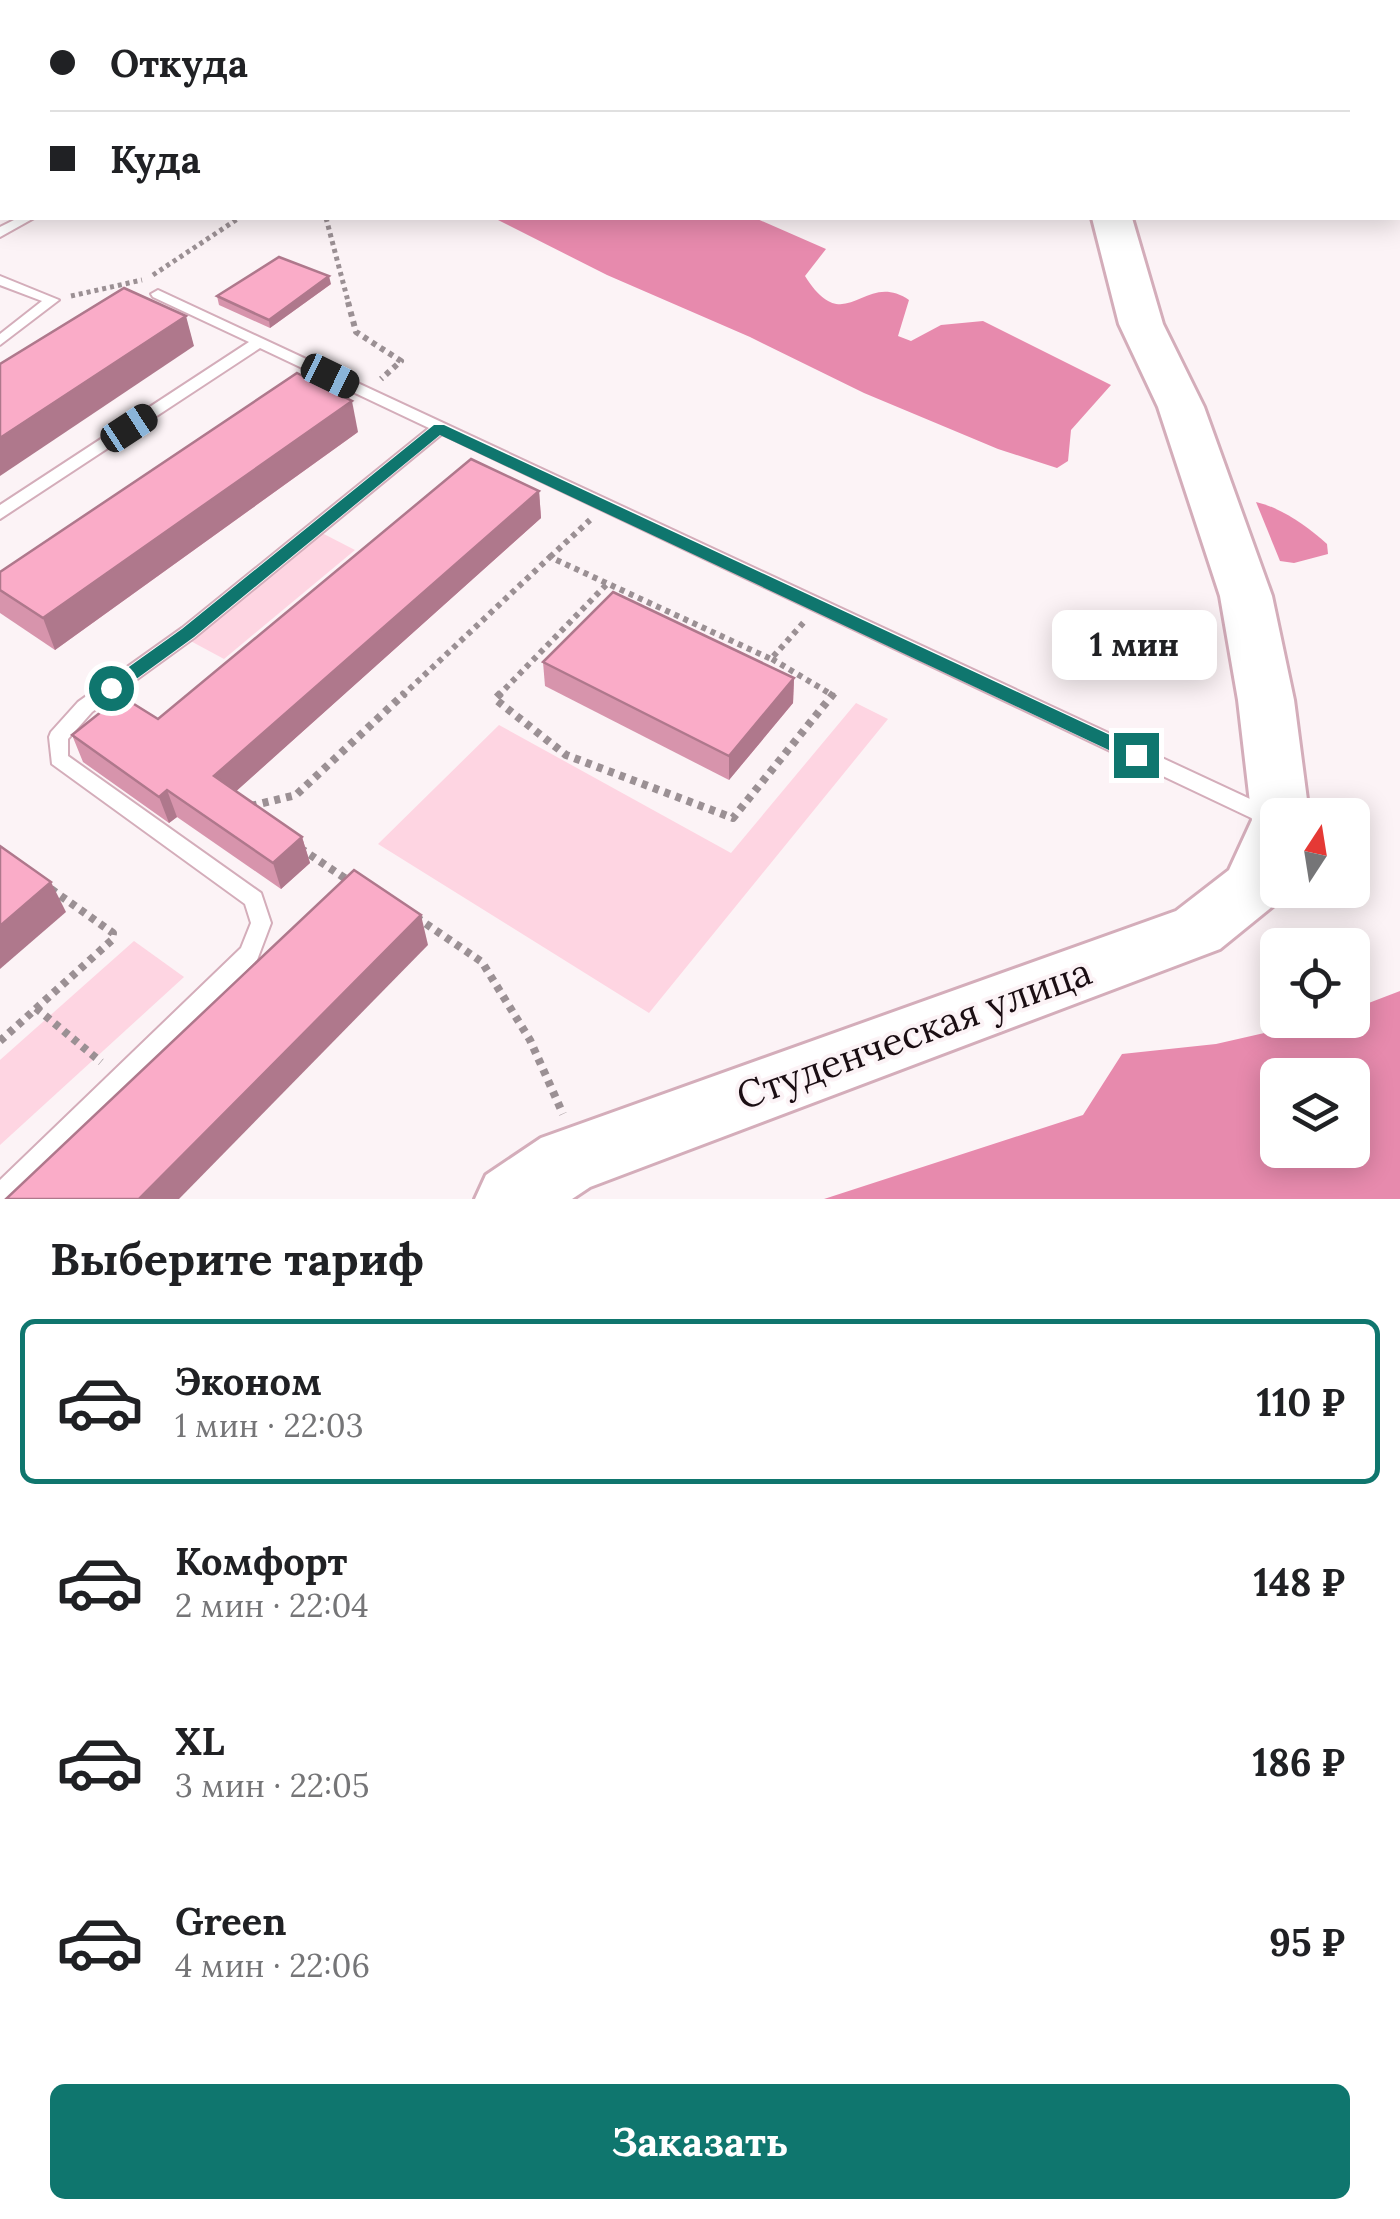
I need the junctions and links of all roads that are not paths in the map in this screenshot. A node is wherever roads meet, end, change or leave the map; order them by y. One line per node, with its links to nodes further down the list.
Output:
1 (23, 220): 3 (lane)
2 (1113, 220): 10 (street, Студенческая улица)
3 (0, 233)
4 (0, 280): 6 (lane)
5 (158, 294): 7 (lane)
6 (0, 341)
7 (259, 342): 8 (lane); 9 (lane)
8 (439, 428): 11 (lane); 13 (lane)
9 (0, 513)
10 (1276, 798)
11 (1260, 813)
12 (1260, 867): 14 (street, Студенческая улица)
13 (0, 1196)
14 (511, 1199)

